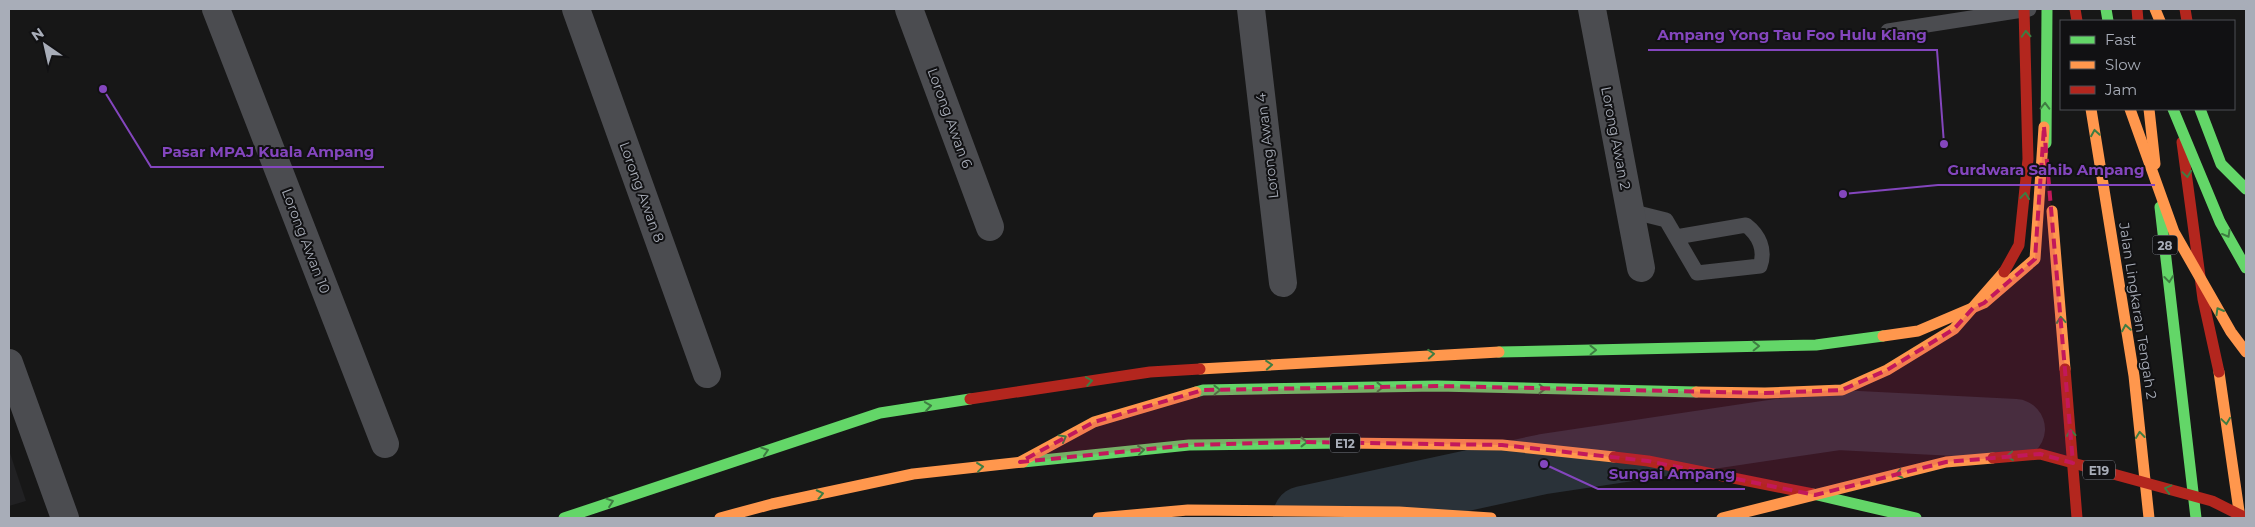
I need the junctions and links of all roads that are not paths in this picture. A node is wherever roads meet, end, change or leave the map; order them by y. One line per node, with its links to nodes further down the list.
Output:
1 (216, 9): 29 (street, Lorong Awan 10)
2 (576, 9): 28 (street, Lorong Awan 8)
3 (909, 9): 21 (street, Lorong Awan 6)
4 (1251, 9): 25 (street, Lorong Awan 4)
5 (1592, 9): 20 (street, Lorong Awan 2)
6 (2024, 9): 30 (main road, one-way to 6, bridge)
7 (2033, 9): 11 (lane)
8 (2047, 9): 18 (main road, one-way to 8)
9 (2153, 9): 10 (main road)
10 (2159, 20)
11 (1888, 31)
12 (2091, 110): 41 (main road, Jalan Lingkaran Tengah 2, one-way to 12)
13 (2130, 110): 26 (main road, one-way to 13, bridge)
14 (2149, 110): 42 (main road, 28, one-way to 42)
15 (2173, 110): 24 (main road, one-way to 24, bridge)
16 (2178, 110): 43 (main road, one-way to 43)
17 (2200, 110): 19 (main road)
18 (2044, 126): 33 (main road, one-way to 18); 40 (main road, one-way to 18)
19 (2246, 189)
20 (1630, 211): 22 (lane); 23 (street, Lorong Awan 2)
21 (990, 227)
22 (1676, 238): 22 (lane)
23 (1641, 268)
24 (2246, 268)
25 (1283, 283)
26 (2246, 352)
27 (9, 363): 32 (street)
28 (707, 374)
29 (385, 444)
30 (1020, 462): 34 (main road, E12, one-way to 30); 39 (main road, E12, one-way to 39, bridge)
31 (1399, 512): 35 (main road); 36 (main road); 37 (main road)
32 (65, 518)
33 (564, 518)
34 (720, 518)
35 (1098, 518)
36 (1423, 518)
37 (1491, 518)
38 (1722, 518): 44 (main road, E19, one-way to 38, bridge)
39 (1916, 518)
40 (2077, 518)
41 (2150, 518)
42 (2196, 518)
43 (2240, 518)
44 (2246, 518)

